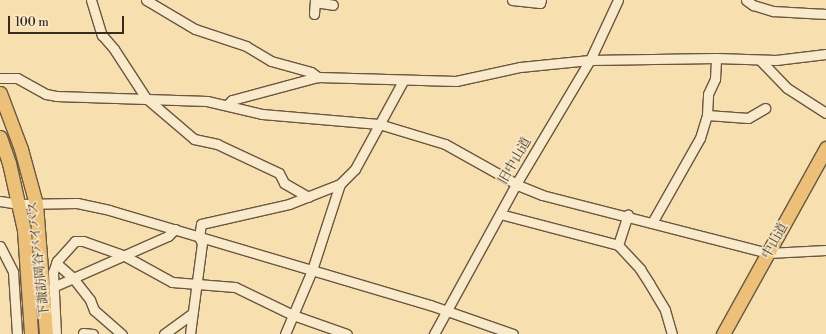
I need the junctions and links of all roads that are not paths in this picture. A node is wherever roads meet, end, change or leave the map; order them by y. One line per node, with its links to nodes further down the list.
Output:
1 (91, 0): 19 (street)
2 (146, 0): 15 (street)
3 (512, 0): 4 (street)
4 (541, 0)
5 (618, 0): 13 (street, 旧中山道)
6 (746, 0): 10 (street)
7 (315, 1): 8 (street); 9 (street)
8 (333, 5)
9 (314, 14)
10 (826, 14)
11 (826, 54): 14 (street)
12 (716, 58): 13 (street); 14 (street); 23 (street)
13 (590, 60): 17 (street); 28 (street, 旧中山道)
14 (760, 60): 22 (street)
15 (318, 77): 17 (street); 20 (street)
16 (0, 78): 19 (street)
17 (404, 81): 24 (street)
18 (0, 93): 32 (highway, 下諏訪岡谷バイパス)
19 (146, 98): 20 (street); 29 (street)
20 (227, 105): 24 (street)
21 (764, 108): 23 (street)
22 (826, 113)
23 (707, 115): 35 (street)
24 (379, 124): 27 (street); 28 (street)
25 (0, 137): 31 (highway, 下諏訪岡谷バイパス)
26 (826, 148): 41 (highway, 中山道)
27 (340, 184): 29 (street); 44 (street)
28 (516, 184): 33 (street, 旧中山道); 34 (street)
29 (308, 196): 37 (street)
30 (0, 201): 31 (street)
31 (20, 204): 32 (street); 53 (highway, 下諏訪岡谷バイパス)
32 (36, 204): 36 (street); 54 (highway, 下諏訪岡谷バイパス)
33 (500, 214): 38 (street); 48 (street, 旧中山道)
34 (628, 215): 35 (street); 38 (street)
35 (652, 221): 41 (street)
36 (175, 229): 37 (street); 42 (street)
37 (199, 237): 44 (street); 46 (street)
38 (618, 245): 64 (street)
39 (0, 246): 52 (street)
40 (826, 250): 41 (street)
41 (768, 253): 65 (highway, 中山道)
42 (123, 255): 43 (street); 45 (street); 46 (street)
43 (56, 263): 45 (street); 47 (street)
44 (312, 270): 48 (street); 50 (street)
45 (73, 278): 47 (street); 57 (street)
46 (197, 285): 49 (street); 50 (street)
47 (53, 287): 55 (street)
48 (446, 310): 62 (street, 旧中山道); 63 (street)
49 (192, 314): 58 (street); 59 (street)
50 (293, 315): 60 (street); 61 (street)
51 (83, 332): 56 (street)
52 (17, 334)
53 (31, 334)
54 (46, 334)
55 (56, 334)
56 (93, 334)
57 (122, 334)
58 (164, 334)
59 (190, 334)
60 (285, 334)
61 (347, 334)
62 (434, 334)
63 (513, 334)
64 (672, 334)
65 (723, 334)

